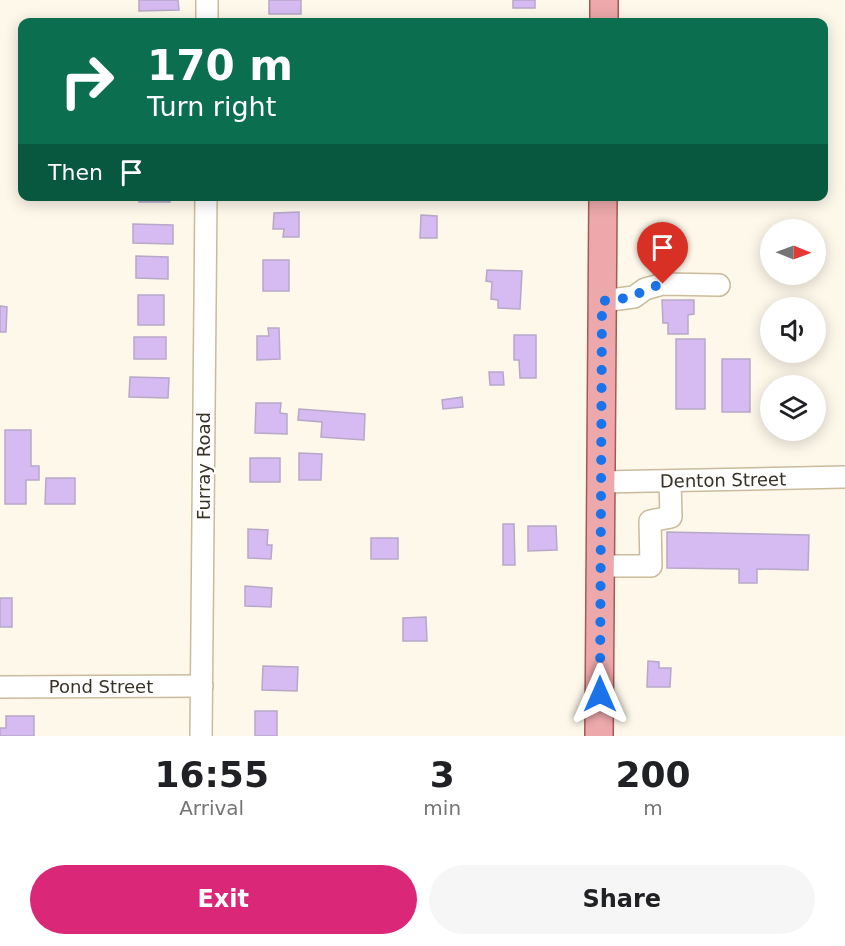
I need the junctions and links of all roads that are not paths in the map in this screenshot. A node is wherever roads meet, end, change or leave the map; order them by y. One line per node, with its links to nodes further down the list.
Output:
1 (207, 0): 3 (street)
2 (604, 0): 4 (main road)
3 (207, 18)
4 (604, 18)
5 (206, 201): 13 (street, Furray Road)
6 (603, 201): 8 (main road)
7 (719, 285): 8 (street)
8 (602, 301): 11 (main road)
9 (845, 477): 10 (street, Denton Street)
10 (670, 481): 11 (street, Denton Street); 12 (street)
11 (601, 482): 12 (main road)
12 (600, 566): 16 (main road)
13 (202, 686): 14 (street, Pond Street); 15 (street, Furray Road)
14 (0, 687)
15 (201, 736)
16 (599, 736)

